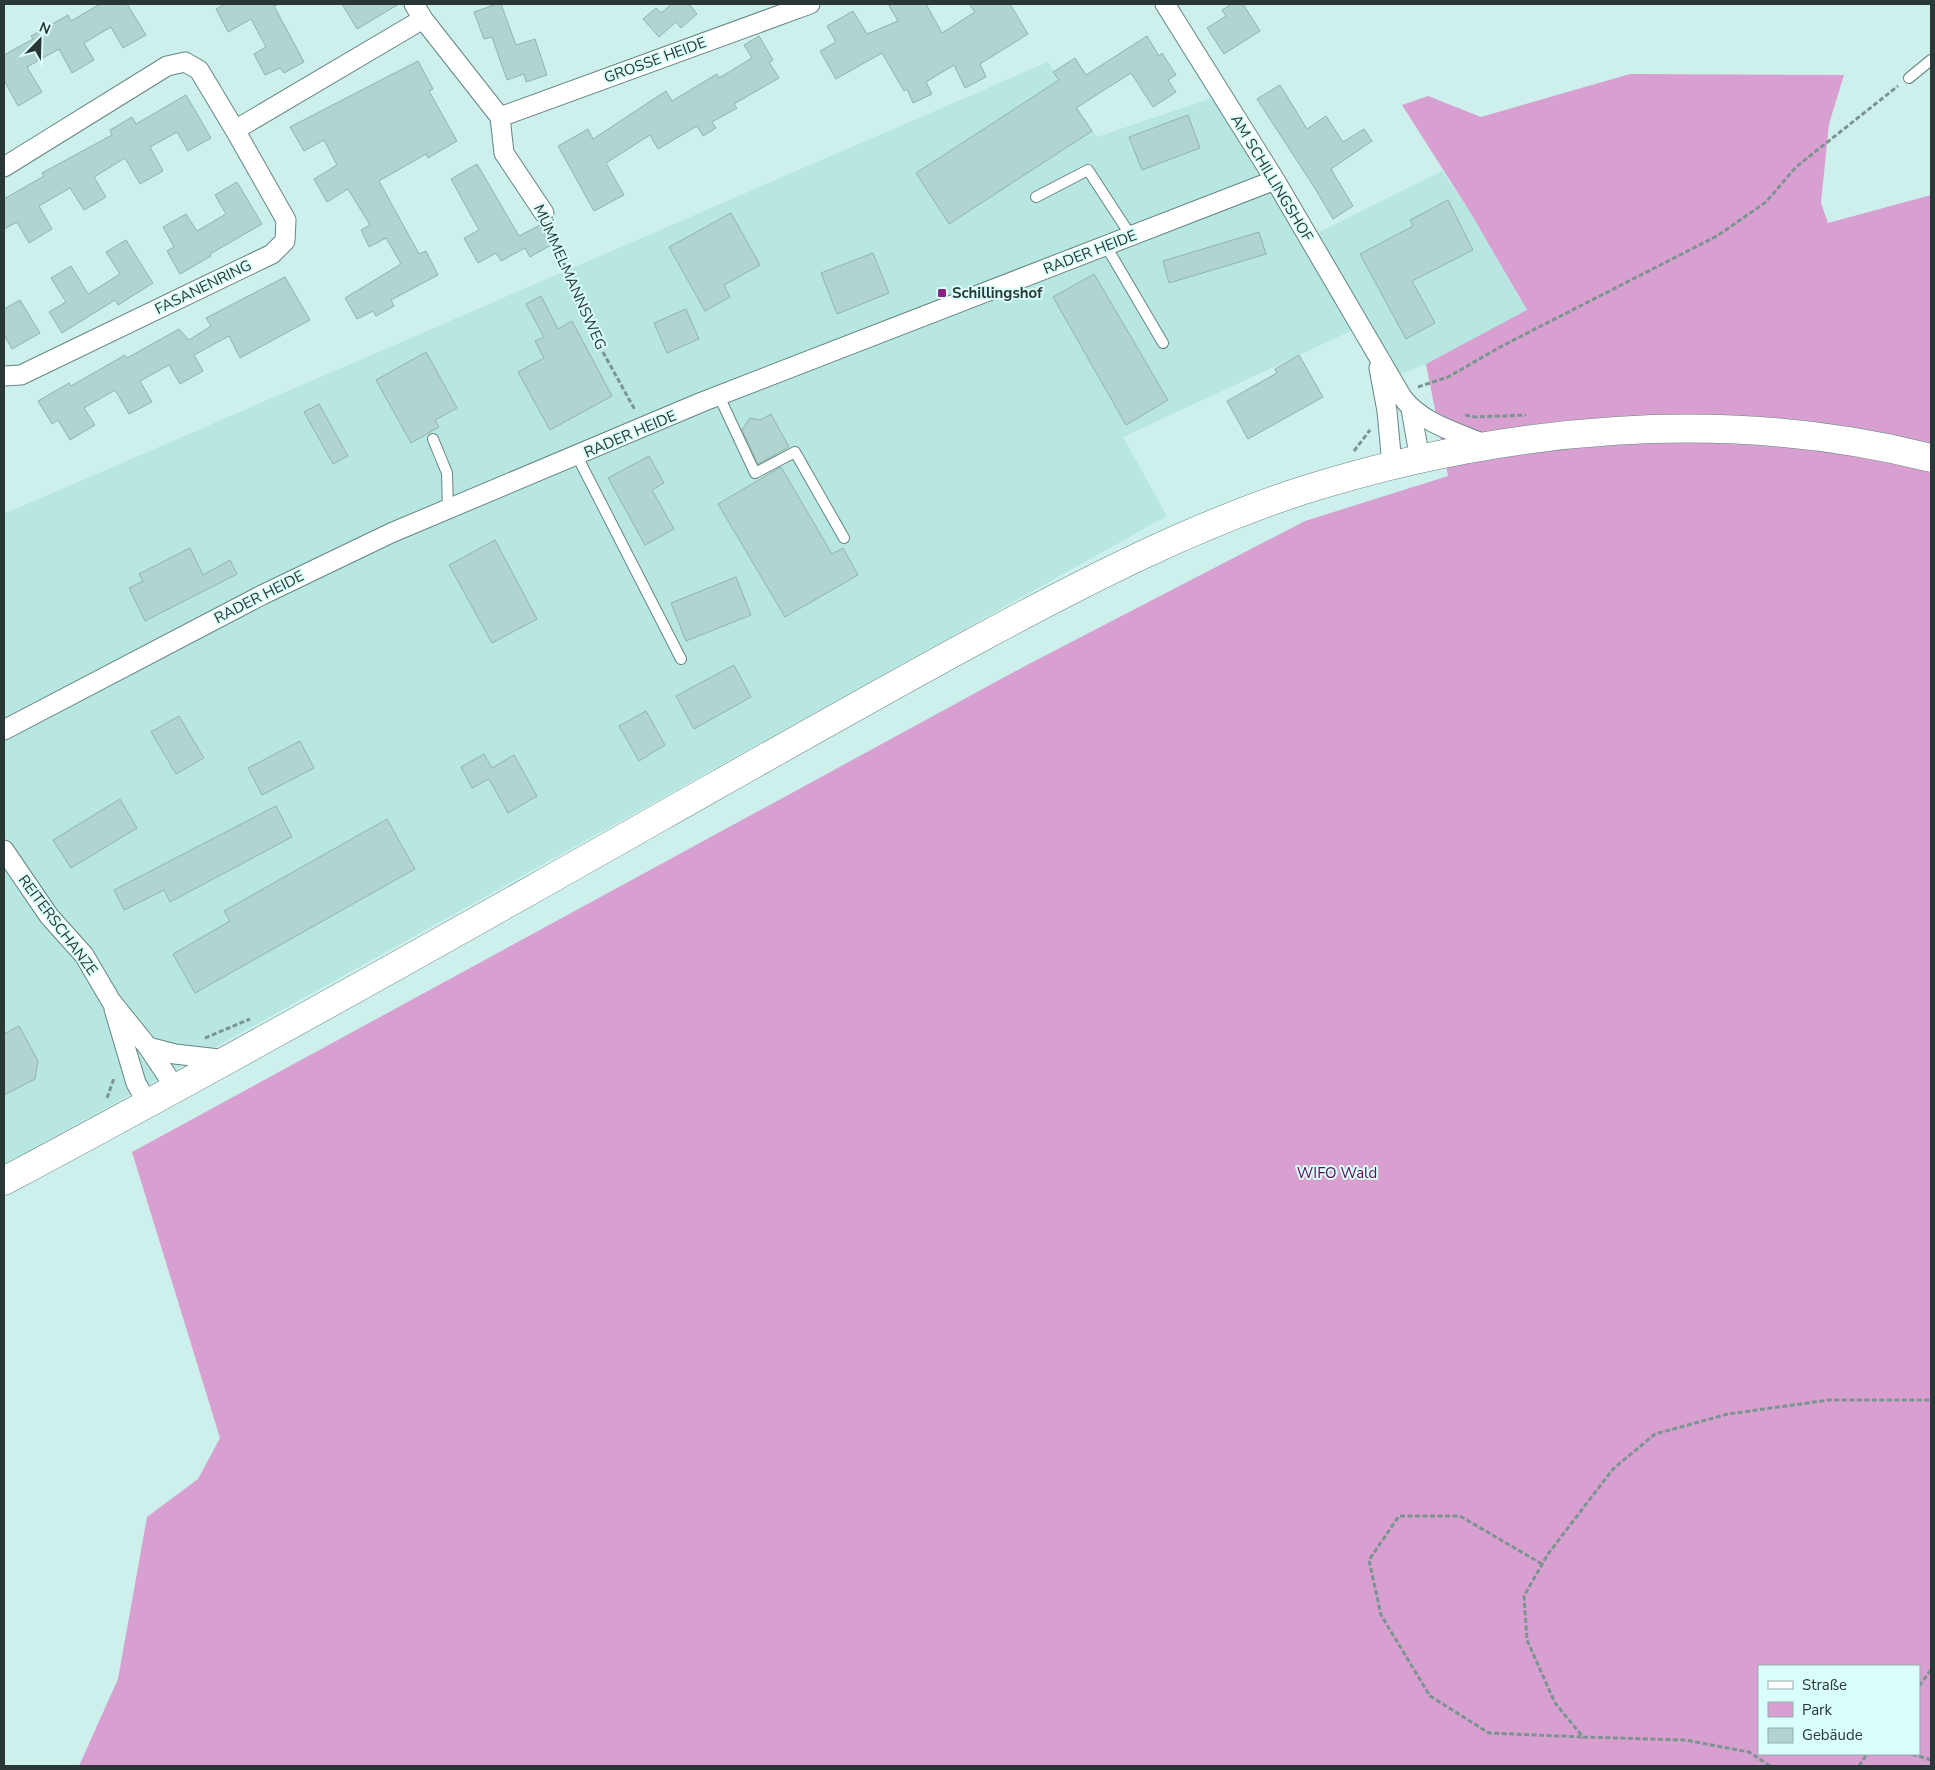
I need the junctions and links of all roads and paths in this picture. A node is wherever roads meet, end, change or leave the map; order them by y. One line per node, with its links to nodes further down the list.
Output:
1 (810, 4): 6 (street, GROSSE HEIDE)
2 (1165, 4): 9 (street, AM SCHILLINGSHOF)
3 (419, 12): 6 (street); 7 (street)
4 (1931, 60): 5 (lane)
5 (1909, 78): 16 (path)
6 (500, 117): 11 (street, MÜMMELMANNSWEG)
7 (235, 130): 8 (street, FASANENRING); 17 (street, FASANENRING)
8 (4, 167)
9 (1275, 180): 12 (street, RADER HEIDE); 15 (street, AM SCHILLINGSHOF)
10 (1036, 197): 12 (lane)
11 (544, 213): 20 (path, MÜMMELMANNSWEG)
12 (1131, 236): 13 (street, RADER HEIDE)
13 (1106, 246): 14 (lane); 18 (street, RADER HEIDE)
14 (1162, 343)
15 (1377, 354): 16 (street, AM SCHILLINGSHOF); 26 (street, AM SCHILLINGSHOF)
16 (1388, 373): 19 (street, AM SCHILLINGSHOF)
17 (4, 376)
18 (719, 396): 20 (street, RADER HEIDE); 28 (lane)
19 (1411, 409): 22 (street, AM SCHILLINGSHOF); 25 (street, AM SCHILLINGSHOF)
20 (645, 428): 23 (street, RADER HEIDE)
21 (433, 439): 27 (lane)
22 (1490, 446): 24 (main road); 25 (main road)
23 (577, 456): 27 (street, RADER HEIDE); 29 (lane)
24 (1931, 458)
25 (1420, 460): 26 (main road)
26 (1392, 465): 34 (main road)
27 (448, 509): 30 (street, RADER HEIDE)
28 (844, 538)
29 (681, 659)
30 (4, 730)
31 (4, 850): 32 (street, REITERSCHANZE)
32 (111, 1001): 33 (street, REITERSCHANZE); 36 (street, REITERSCHANZE)
33 (148, 1047): 34 (street); 35 (street, REITERSCHANZE)
34 (229, 1060): 35 (main road)
35 (176, 1089): 36 (main road)
36 (148, 1104): 37 (main road)
37 (4, 1181)
38 (1931, 1400): 39 (path)
39 (1542, 1564): 42 (path); 42 (path)
40 (1931, 1670): 41 (path)
41 (1920, 1685)
42 (1583, 1737): 46 (path)
43 (1866, 1755): 47 (path)
44 (1915, 1755): 45 (path)
45 (1931, 1760)
46 (1770, 1766)
47 (1859, 1766)

